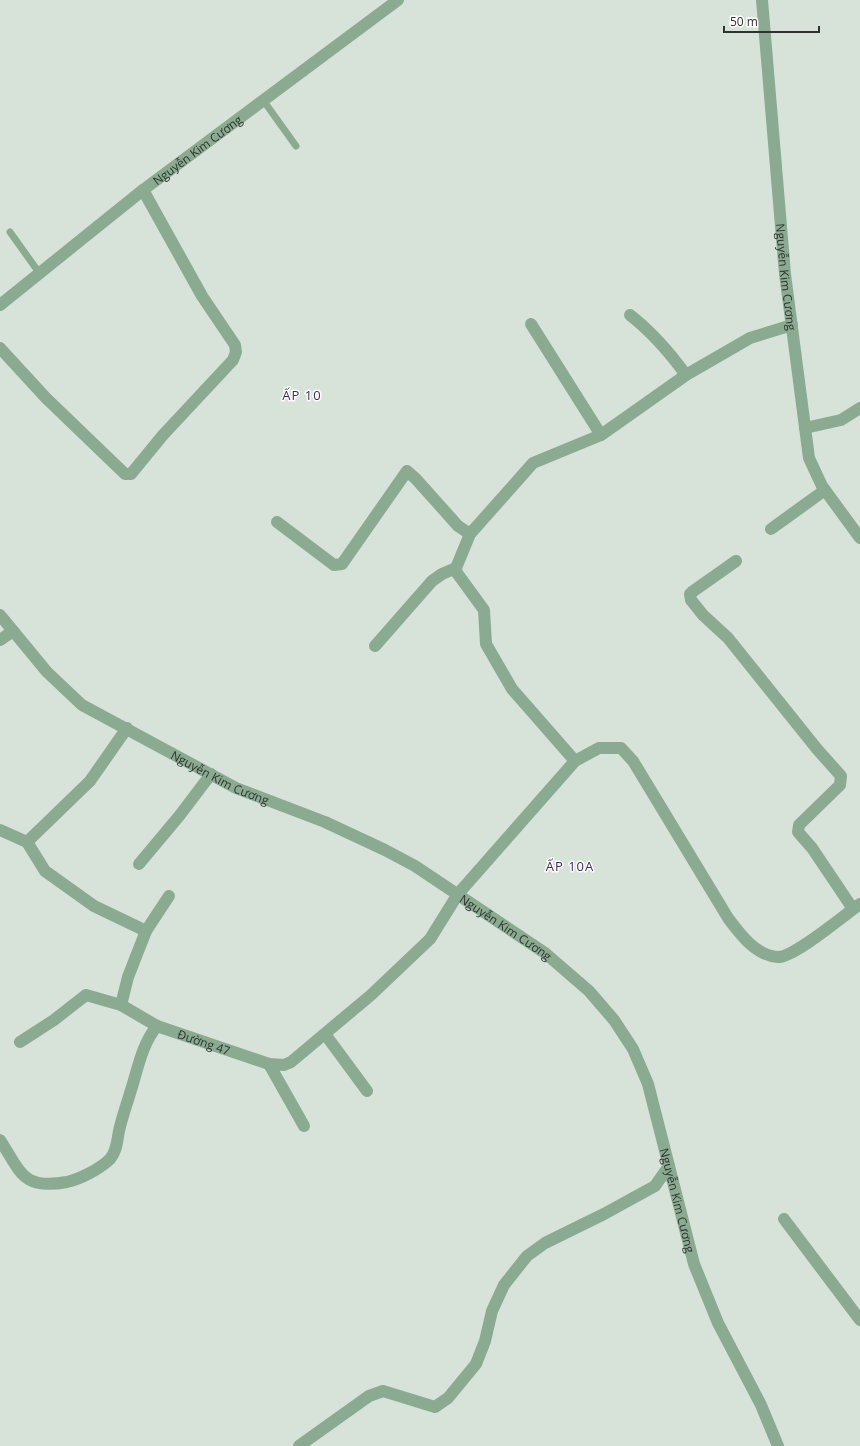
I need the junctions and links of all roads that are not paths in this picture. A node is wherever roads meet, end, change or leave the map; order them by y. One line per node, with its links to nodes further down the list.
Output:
1 (398, 0): 3 (street, Nguyễn Kim Cương)
2 (762, 0): 11 (street, Nguyễn Kim Cương)
3 (263, 100): 4 (lane); 5 (street, Nguyễn Kim Cương)
4 (296, 146)
5 (143, 190): 7 (street, Nguyễn Kim Cương); 12 (street)
6 (10, 232): 7 (lane)
7 (40, 274): 8 (street, Nguyễn Kim Cương)
8 (0, 306)
9 (630, 315): 13 (street)
10 (531, 324): 16 (street)
11 (792, 325): 13 (street); 15 (street, Nguyễn Kim Cương)
12 (0, 348)
13 (686, 375): 16 (street)
14 (860, 408): 15 (street)
15 (806, 428): 17 (street, Nguyễn Kim Cương)
16 (601, 435): 20 (street)
17 (825, 490): 19 (street); 21 (street, Nguyễn Kim Cương)
18 (277, 522): 20 (street)
19 (771, 529)
20 (470, 534): 23 (street)
21 (860, 538)
22 (736, 561): 36 (street)
23 (456, 568): 27 (street); 29 (street)
24 (0, 615): 25 (street, Nguyễn Kim Cương)
25 (13, 631): 26 (street); 28 (street, Nguyễn Kim Cương)
26 (0, 640)
27 (374, 646)
28 (127, 728): 30 (street, Nguyễn Kim Cương); 32 (street)
29 (575, 761): 34 (street, Đường 47); 36 (street)
30 (211, 774): 33 (street); 34 (street, Nguyễn Kim Cương)
31 (0, 830): 32 (street)
32 (27, 842): 37 (street)
33 (139, 864)
34 (458, 894): 40 (street, Đường 47); 46 (street, Nguyễn Kim Cương)
35 (169, 896): 37 (street)
36 (857, 906)
37 (146, 931): 38 (street)
38 (121, 1005): 39 (street, Đường 47); 41 (street, Đường 47)
39 (157, 1026): 42 (street, Đường 47); 45 (street)
40 (325, 1034): 42 (street, Đường 47); 43 (street)
41 (20, 1042)
42 (269, 1064): 44 (street)
43 (367, 1091)
44 (304, 1126)
45 (0, 1140)
46 (668, 1166): 49 (street); 50 (street, Nguyễn Kim Cương)
47 (784, 1219): 48 (street)
48 (859, 1317)
49 (299, 1446)
50 (778, 1446)

